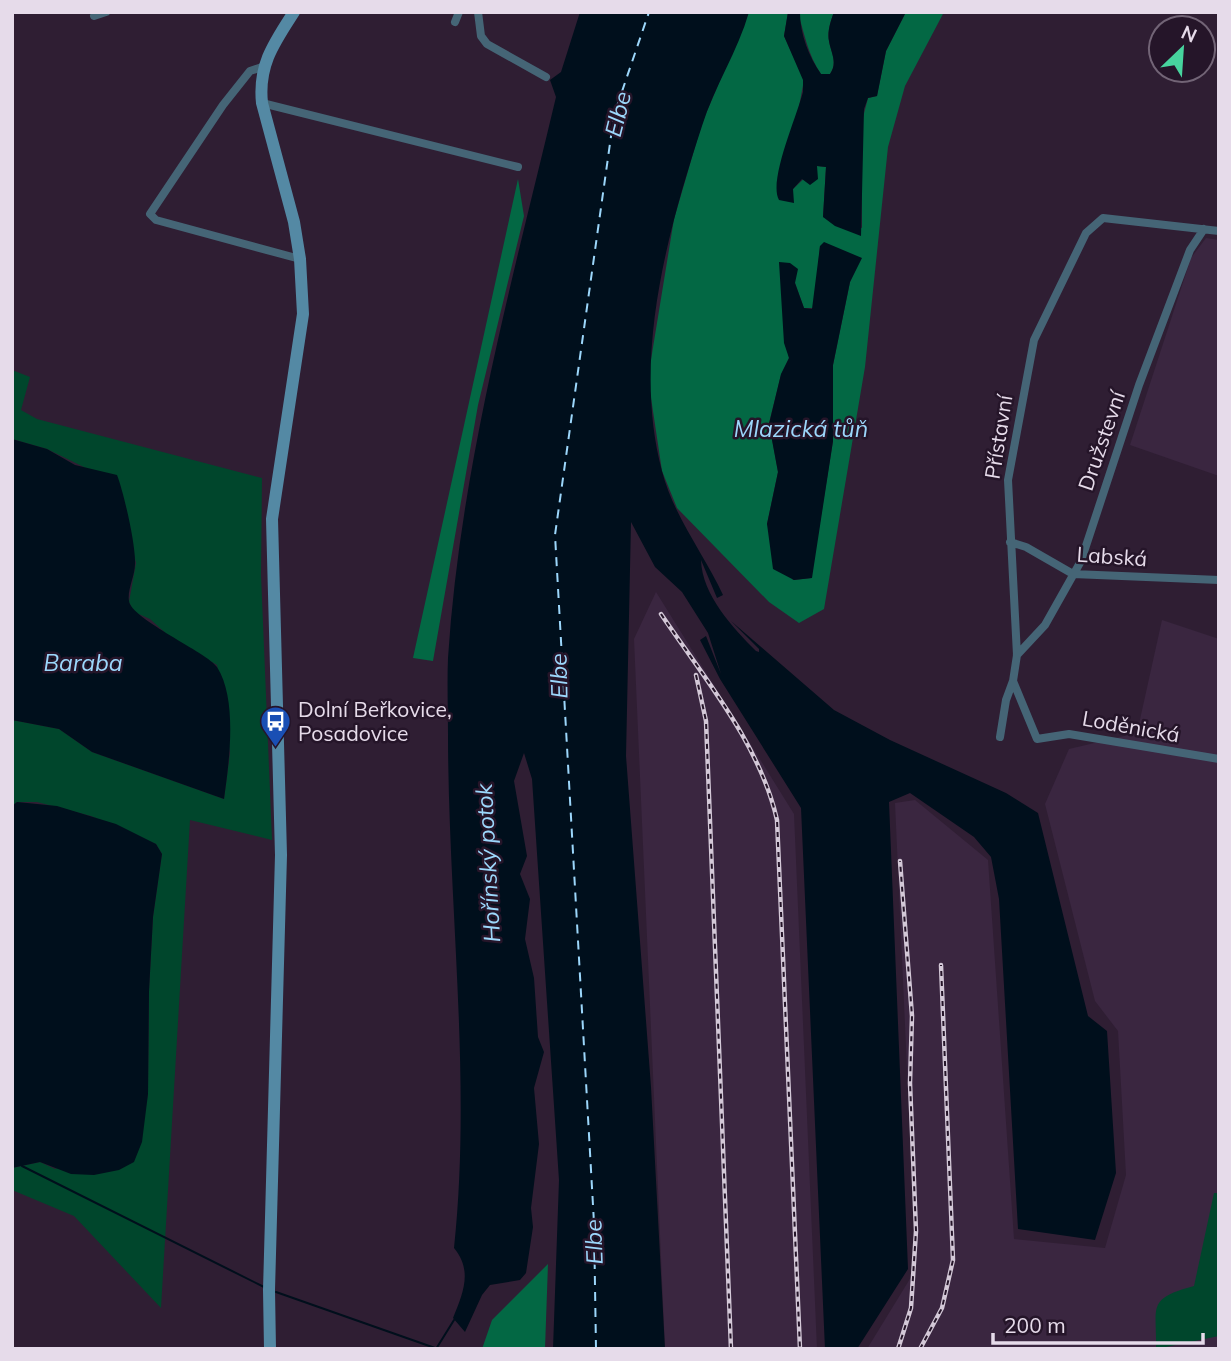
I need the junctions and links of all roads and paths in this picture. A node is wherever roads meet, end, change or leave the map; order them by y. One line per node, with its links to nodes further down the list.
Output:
1 (106, 12): 5 (street)
2 (294, 12): 7 (street)
3 (459, 12): 6 (street)
4 (478, 12): 8 (street)
5 (94, 16)
6 (454, 22)
7 (262, 67): 9 (street); 13 (street)
8 (546, 77)
9 (262, 103): 10 (street); 13 (street)
10 (518, 167)
11 (1204, 229): 12 (street); 14 (street, Přístavní); 15 (street, Družstevní)
12 (1219, 231)
13 (300, 259): 21 (street)
14 (1010, 542): 15 (street, Labská); 17 (street, Přístavní)
15 (1073, 574): 16 (street, Labská); 17 (street, Družstevní)
16 (1219, 580)
17 (1017, 656): 18 (street, Přístavní)
18 (1013, 681): 19 (street, Přístavní); 20 (street, Loděnická)
19 (1000, 737)
20 (1219, 759)
21 (270, 1349)

